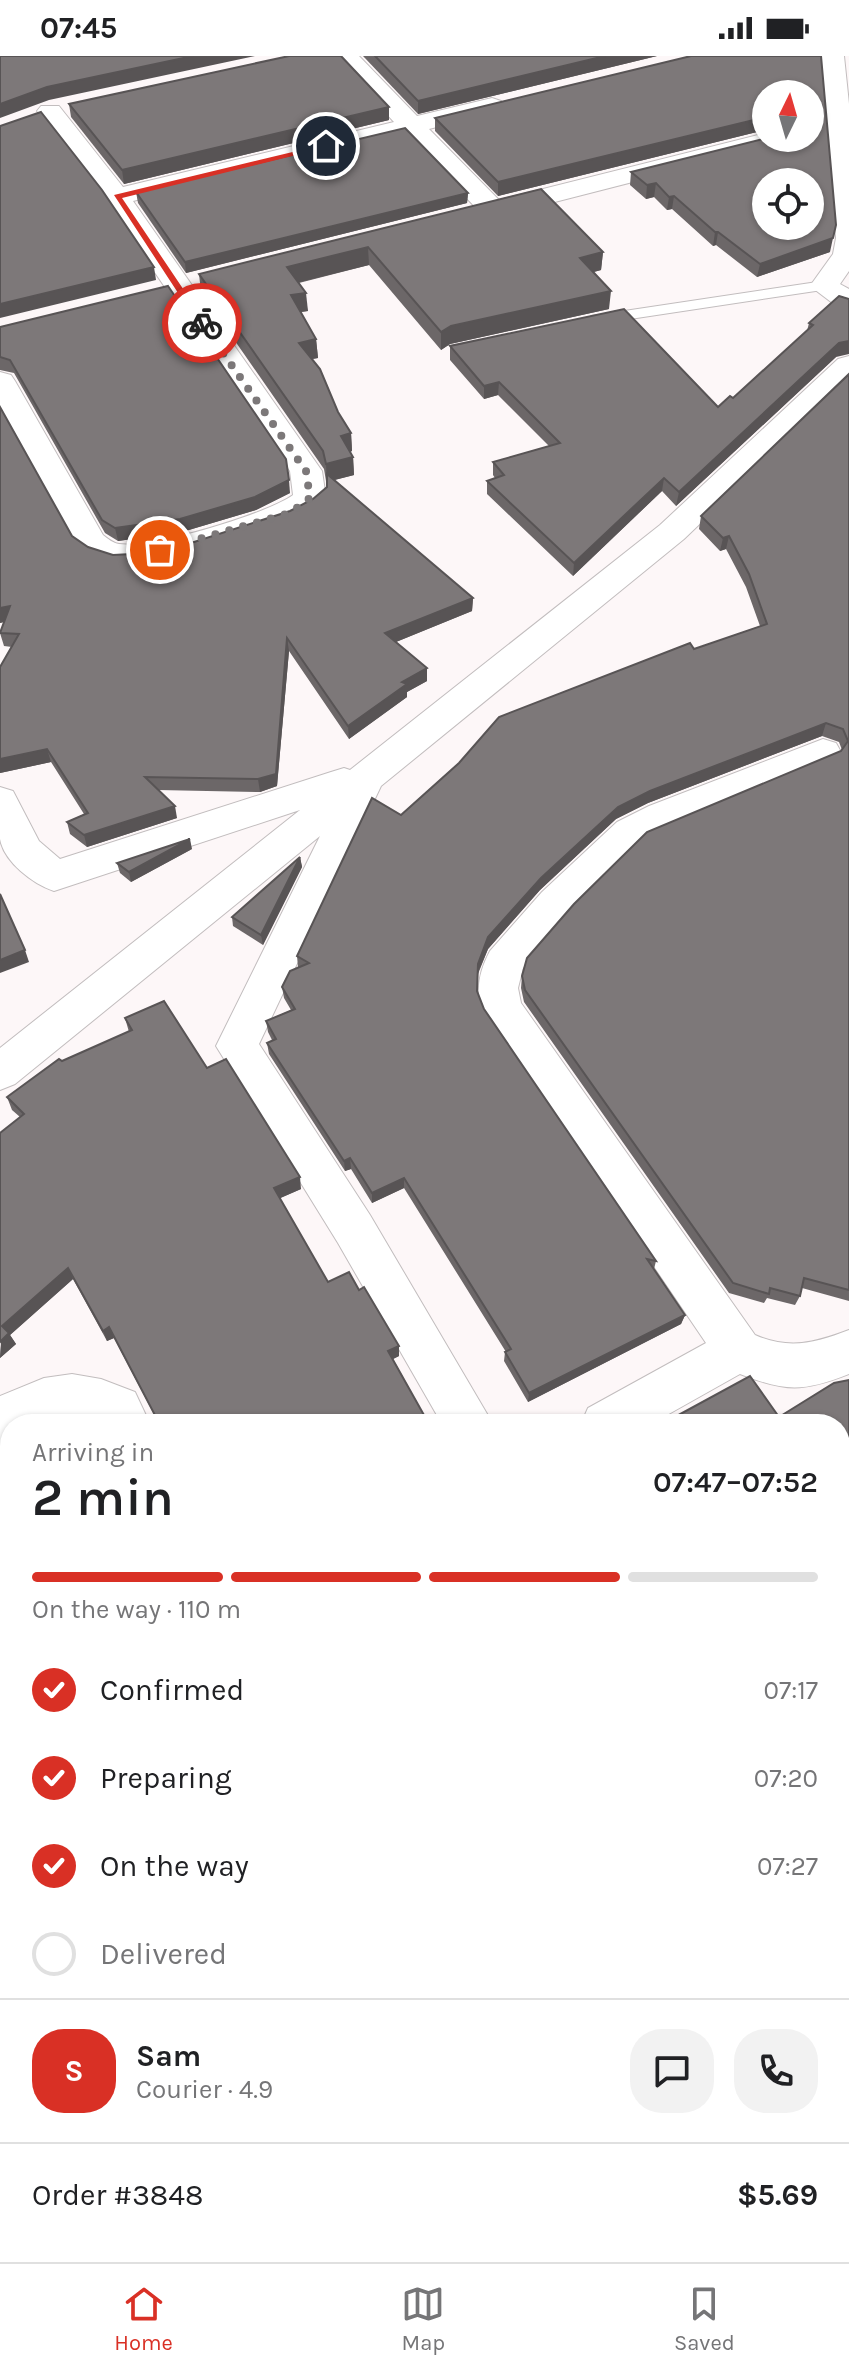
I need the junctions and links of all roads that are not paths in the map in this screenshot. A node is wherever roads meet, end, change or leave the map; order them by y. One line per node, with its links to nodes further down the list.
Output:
1 (345, 56): 6 (street)
2 (832, 56): 5 (street)
3 (514, 101): 6 (street)
4 (20, 121): 9 (street)
5 (839, 122): 7 (street); 12 (street)
6 (410, 126): 9 (street); 10 (street)
7 (824, 126)
8 (752, 144): 10 (street)
9 (117, 197): 17 (street)
10 (493, 210): 11 (street)
11 (463, 217)
12 (849, 239): 13 (street)
13 (824, 286): 14 (street); 15 (lane)
14 (849, 302)
15 (586, 322)
16 (849, 365): 19 (street)
17 (0, 381)
18 (823, 752): 23 (street)
19 (369, 773): 21 (street); 22 (street); 27 (street)
20 (0, 801): 21 (street)
21 (12, 854)
22 (0, 1072)
23 (738, 1350): 24 (street); 28 (street)
24 (849, 1352)
25 (13, 1414): 26 (street)
26 (121, 1414)
27 (463, 1414)
28 (623, 1414)

